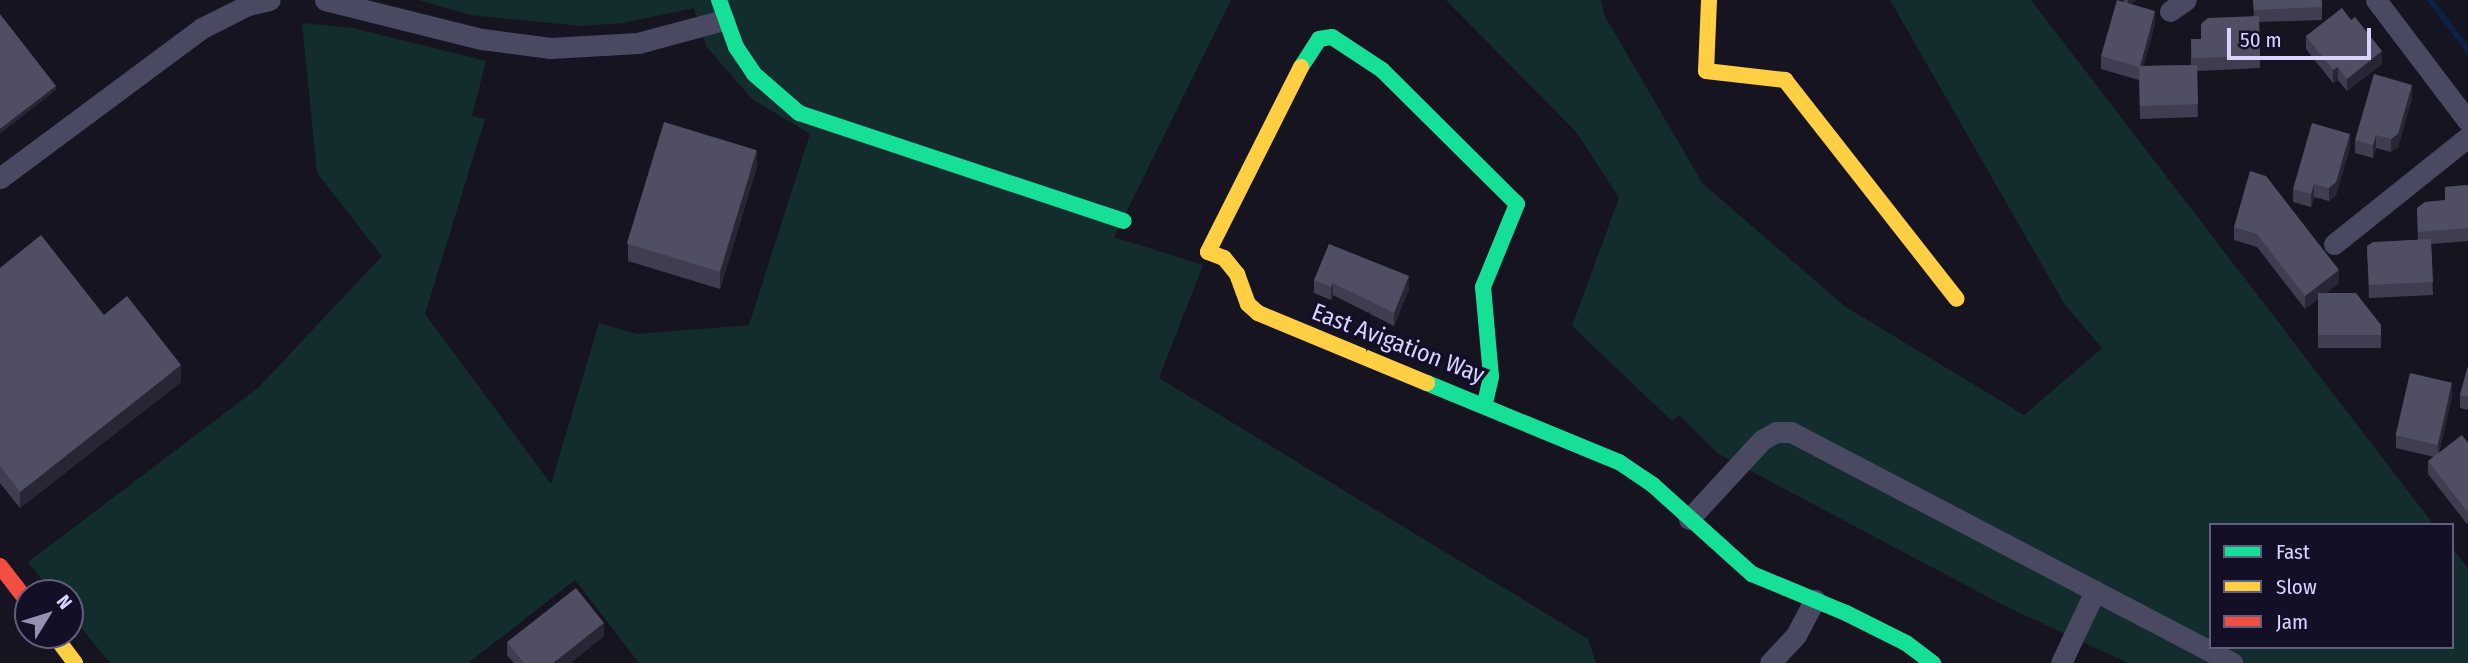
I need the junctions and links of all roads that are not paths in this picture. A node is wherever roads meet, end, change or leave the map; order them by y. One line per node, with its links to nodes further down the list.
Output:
1 (269, 0): 8 (street)
2 (325, 0): 5 (street)
3 (1709, 0): 11 (street)
4 (2376, 0): 6 (street)
5 (722, 10): 9 (street)
6 (2468, 121)
7 (2468, 137): 10 (street)
8 (0, 178)
9 (1123, 221)
10 (2334, 244)
11 (1957, 299)
12 (1485, 404): 12 (street, East Avigation Way); 13 (street)
13 (1689, 519): 16 (street); 17 (street)
14 (0, 566): 15 (street)
15 (14, 584)
16 (2095, 591): 20 (street); 21 (street)
17 (1815, 600): 18 (street); 19 (street)
18 (1770, 663)
19 (1933, 663)
20 (2061, 663)
21 (2232, 663)

